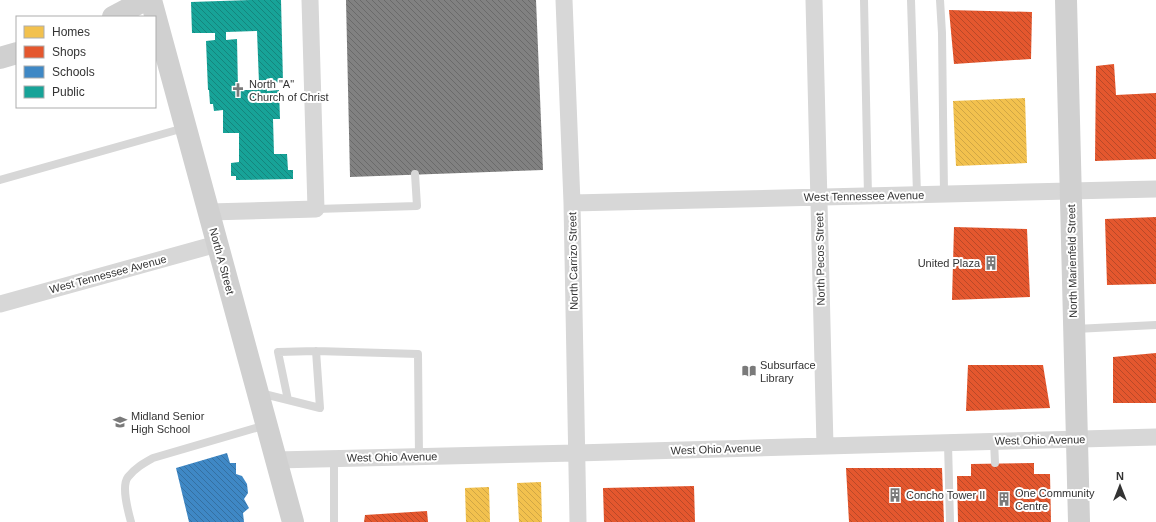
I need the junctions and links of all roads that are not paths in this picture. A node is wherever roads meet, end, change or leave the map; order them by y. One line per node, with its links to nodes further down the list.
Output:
1 (145, 0): 10 (street)
2 (151, 0): 11 (street, North A Street)
3 (310, 0): 25 (street)
4 (564, 0): 24 (street, North Carrizo Street)
5 (814, 0): 23 (street, North Pecos Street)
6 (864, 0): 22 (lane)
7 (911, 0): 20 (lane)
8 (940, 0): 21 (lane)
9 (1066, 0): 19 (street, North Marienfeld Street)
10 (115, 16)
11 (155, 16)
12 (156, 18): 15 (street, North A Street)
13 (16, 53): 14 (street)
14 (0, 58)
15 (186, 127): 17 (lane); 26 (street, North A Street)
16 (415, 174): 25 (lane)
17 (0, 180)
18 (1156, 189): 19 (street, West Tennessee Avenue)
19 (1070, 190): 21 (street, West Tennessee Avenue); 30 (street, North Marienfeld Street)
20 (917, 194): 21 (street, West Tennessee Avenue); 22 (street, West Tennessee Avenue)
21 (944, 194)
22 (868, 196): 23 (street, West Tennessee Avenue)
23 (819, 197): 24 (street, West Tennessee Avenue); 39 (street, North Pecos Street)
24 (572, 203): 40 (street, North Carrizo Street)
25 (316, 209): 26 (street)
26 (209, 212): 27 (street, North A Street)
27 (217, 244): 28 (street, West Tennessee Avenue); 32 (street, North A Street)
28 (0, 304)
29 (1156, 325): 30 (lane)
30 (1074, 329): 36 (street, North Marienfeld Street)
31 (316, 351): 33 (lane); 33 (lane); 41 (lane)
32 (258, 393): 33 (lane); 34 (street, North A Street)
33 (288, 400)
34 (266, 425): 43 (street, North A Street); 45 (lane)
35 (1156, 437): 36 (street, West Ohio Avenue)
36 (1077, 439): 37 (street, West Ohio Avenue); 50 (street, North Marienfeld Street)
37 (994, 442): 38 (street, West Ohio Avenue); 44 (lane)
38 (948, 443): 39 (street, West Ohio Avenue); 49 (lane)
39 (825, 446): 40 (street, West Ohio Avenue)
40 (576, 453): 41 (street, West Ohio Avenue); 48 (street, North Carrizo Street)
41 (419, 456): 42 (street, West Ohio Avenue)
42 (334, 458): 43 (street, West Ohio Avenue); 47 (lane)
43 (276, 460): 46 (street, North A Street)
44 (995, 464)
45 (131, 522)
46 (292, 522)
47 (334, 522)
48 (578, 522)
49 (950, 522)
50 (1079, 522)

